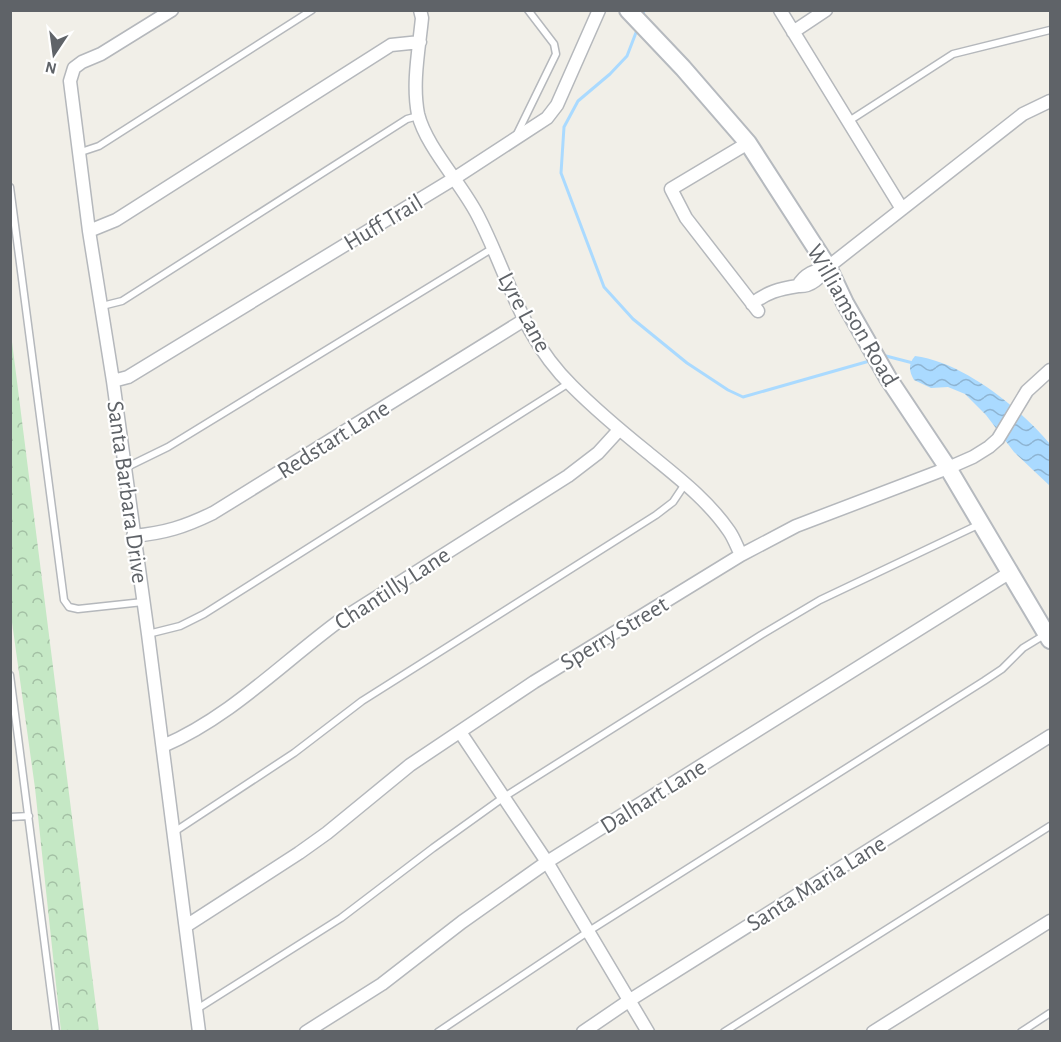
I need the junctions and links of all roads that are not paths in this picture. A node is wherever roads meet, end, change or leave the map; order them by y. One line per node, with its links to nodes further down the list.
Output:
1 (172, 10): 17 (street, Santa Barbara Drive)
2 (312, 10): 17 (lane)
3 (420, 10): 11 (street, Lyre Lane)
4 (528, 10): 15 (lane)
5 (599, 10): 15 (street, Huff Trail)
6 (628, 10): 16 (street, Williamson Road)
7 (780, 10): 10 (street)
8 (825, 10): 10 (street)
9 (1050, 30): 14 (lane)
10 (793, 32): 14 (street)
11 (420, 42): 13 (street, Lyre Lane); 21 (street)
12 (1050, 101): 20 (street)
13 (418, 116): 18 (street, Lyre Lane); 24 (lane)
14 (848, 122): 20 (street)
15 (514, 139): 18 (street, Huff Trail)
16 (748, 143): 23 (street, Williamson Road); 23 (street)
17 (78, 153): 21 (street, Santa Barbara Drive)
18 (455, 178): 22 (street, Lyre Lane); 27 (street, Huff Trail)
19 (10, 187): 37 (lane)
20 (902, 209): 23 (street)
21 (89, 231): 24 (street, Santa Barbara Drive)
22 (493, 248): 25 (street, Lyre Lane); 30 (lane)
23 (828, 267): 31 (street, Williamson Road)
24 (101, 306): 27 (street, Santa Barbara Drive)
25 (524, 321): 28 (street, Lyre Lane); 34 (street, Redstart Lane)
26 (1050, 370): 31 (street, Sperry Street)
27 (113, 381): 30 (street, Santa Barbara Drive)
28 (569, 383): 29 (street, Lyre Lane); 38 (lane)
29 (620, 430): 32 (street, Lyre Lane); 43 (street, Chantilly Lane)
30 (124, 468): 34 (street, Santa Barbara Drive)
31 (948, 468): 33 (street, Williamson Road); 35 (street, Sperry Street)
32 (686, 484): 35 (street, Lyre Lane); 48 (lane)
33 (981, 524): 36 (street, Williamson Road); 44 (lane)
34 (133, 536): 37 (street, Santa Barbara Drive)
35 (741, 555): 41 (street, Sperry Street)
36 (1009, 573): 39 (street, Williamson Road); 49 (street, Dalhart Lane)
37 (143, 602): 38 (street, Santa Barbara Drive)
38 (148, 634): 43 (street, Santa Barbara Drive)
39 (1048, 637): 52 (lane)
40 (10, 675): 45 (lane)
41 (460, 732): 44 (street); 51 (street, Sperry Street)
42 (1050, 736): 53 (street, Santa Maria Lane)
43 (163, 746): 48 (street, Santa Barbara Drive)
44 (504, 797): 49 (street); 54 (lane)
45 (28, 816): 46 (lane); 56 (lane)
46 (10, 817)
47 (1050, 826): 62 (lane)
48 (173, 833): 51 (street, Santa Barbara Drive)
49 (547, 862): 52 (street); 58 (street, Dalhart Lane)
50 (1050, 921): 63 (street)
51 (186, 926): 54 (street, Santa Barbara Drive)
52 (589, 931): 53 (street); 59 (lane)
53 (630, 1000): 60 (street, Santa Maria Lane); 61 (street)
54 (196, 1009): 57 (street, Santa Barbara Drive)
55 (1050, 1013): 64 (lane)
56 (56, 1032)
57 (199, 1032)
58 (306, 1032)
59 (438, 1032)
60 (583, 1032)
61 (648, 1032)
62 (724, 1032)
63 (873, 1032)
64 (1021, 1032)

